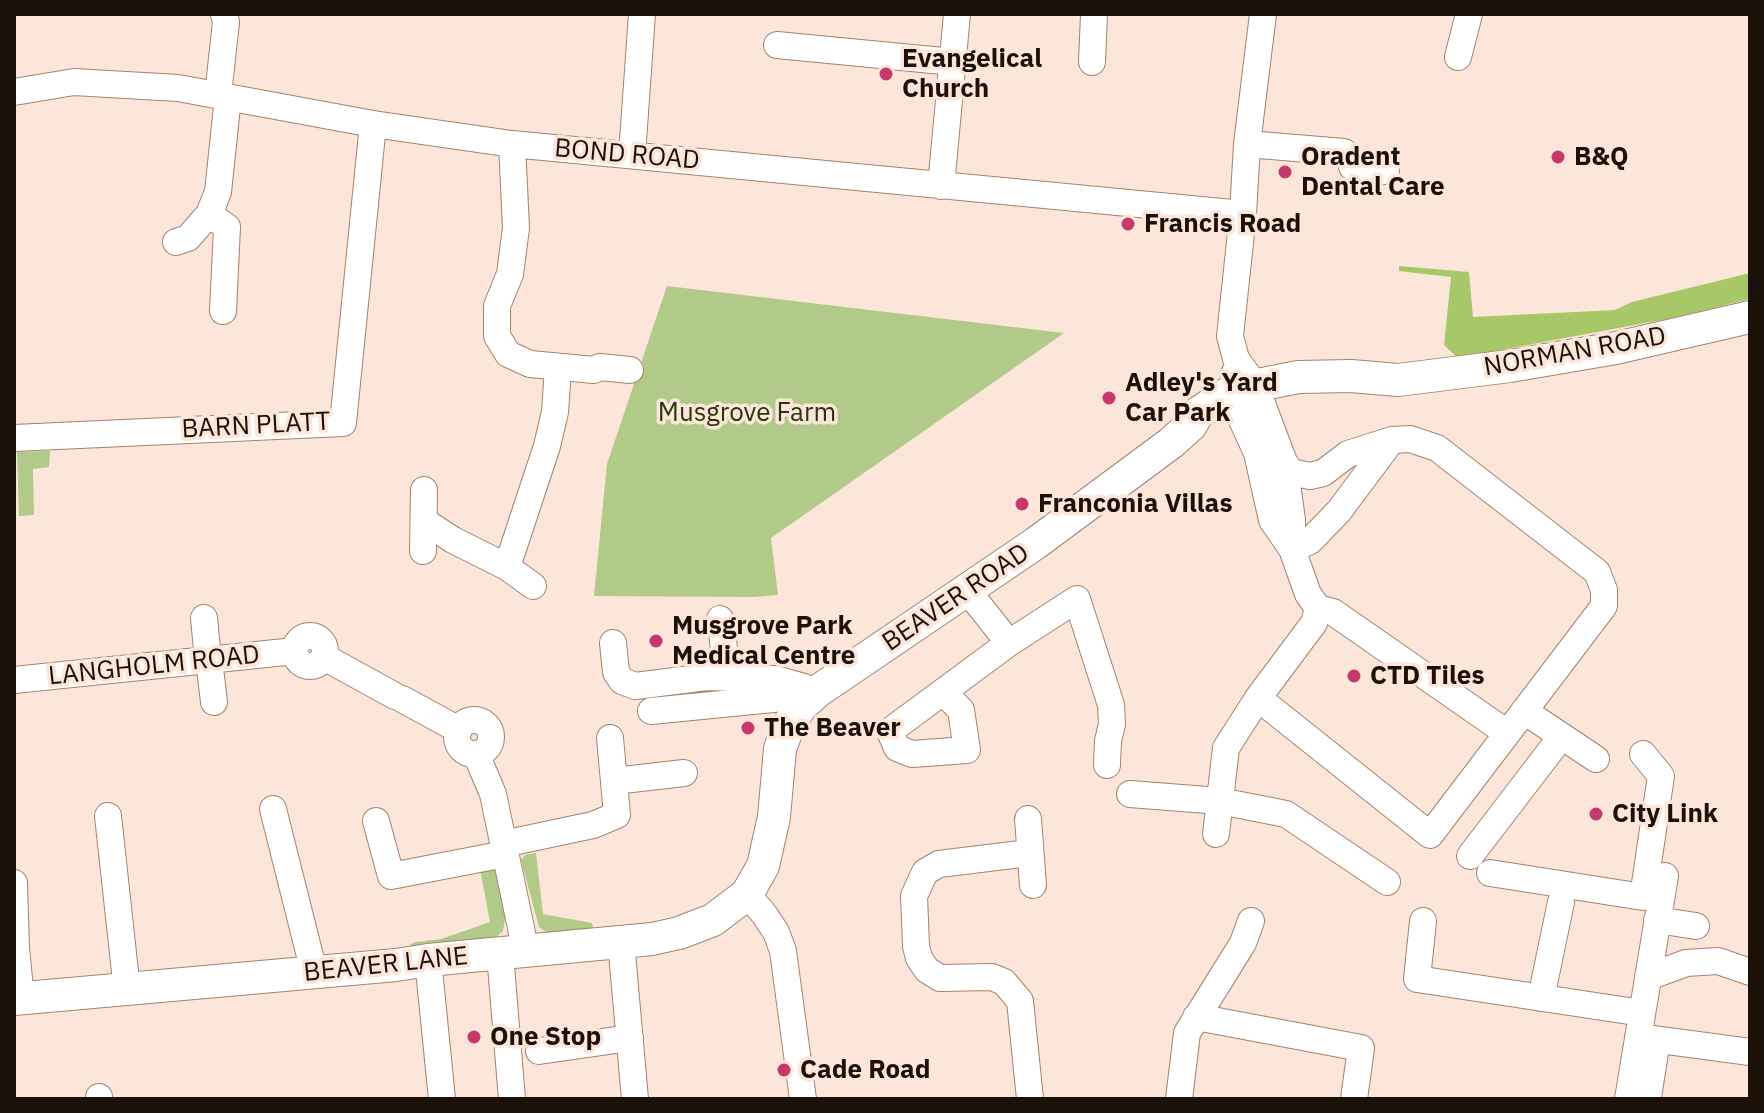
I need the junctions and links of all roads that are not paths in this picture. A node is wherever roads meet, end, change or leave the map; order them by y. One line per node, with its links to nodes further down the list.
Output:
1 (224, 14): 12 (street)
2 (642, 14): 16 (street)
3 (957, 14): 9 (street)
4 (1094, 14): 10 (street)
5 (1263, 14): 15 (street)
6 (1469, 14): 8 (street)
7 (777, 45): 9 (street)
8 (1458, 57)
9 (953, 62): 18 (street)
10 (1092, 62)
11 (14, 92): 12 (street, BOND ROAD)
12 (223, 96): 13 (street, BOND ROAD); 19 (street)
13 (373, 124): 14 (street, BOND ROAD); 27 (street, BARN PLATT)
14 (512, 144): 16 (street, BOND ROAD); 24 (street)
15 (1247, 144): 17 (street); 20 (street)
16 (632, 155): 18 (street, BOND ROAD)
17 (1386, 171)
18 (941, 186): 20 (street, BOND ROAD)
19 (209, 214): 21 (street); 22 (street)
20 (1243, 214): 26 (street)
21 (176, 242)
22 (223, 311)
23 (1750, 317): 26 (main road, NORMAN ROAD)
24 (558, 368): 25 (street); 34 (street)
25 (630, 370)
26 (1245, 389): 29 (street); 32 (street); 36 (main road, BEAVER ROAD)
27 (14, 438)
28 (1392, 440): 29 (street); 32 (street); 50 (street)
29 (1284, 462): 32 (street)
30 (424, 490): 31 (street)
31 (424, 521): 33 (street); 34 (street)
32 (1292, 549): 37 (street)
33 (423, 551)
34 (507, 567): 35 (street)
35 (533, 586)
36 (967, 590): 41 (street); 48 (main road, BEAVER ROAD)
37 (1318, 608): 46 (street); 51 (street)
38 (204, 618): 42 (street)
39 (720, 619): 43 (street)
40 (613, 643): 43 (street)
41 (1009, 643): 45 (street); 54 (street)
42 (209, 660): 44 (street, LANGHOLM ROAD); 47 (street); 66 (street, LANGHOLM ROAD)
43 (728, 677): 48 (street)
44 (14, 680)
45 (944, 693)
46 (1258, 698): 51 (street); 60 (street)
47 (214, 702)
48 (805, 704): 49 (street); 73 (main road)
49 (651, 711)
50 (1524, 711): 51 (street); 52 (street)
51 (1507, 733)
52 (1561, 737): 56 (street); 68 (street)
53 (610, 738): 58 (street)
54 (1100, 752)
55 (1643, 754): 74 (street)
56 (1596, 759)
57 (684, 773): 58 (street)
58 (614, 781): 66 (street)
59 (1130, 794): 60 (street)
60 (1220, 801): 65 (street); 70 (street)
61 (273, 809): 82 (street)
62 (108, 816): 85 (street)
63 (1028, 819): 67 (street)
64 (376, 821): 66 (street)
65 (1216, 834)
66 (504, 849): 80 (street, LANGHOLM ROAD)
67 (1029, 853): 72 (street); 97 (street)
68 (1470, 856)
69 (1490, 873): 74 (street)
70 (1387, 882)
71 (14, 883): 87 (street)
72 (1033, 885)
73 (747, 894): 79 (main road, BEAVER LANE); 96 (street)
74 (1656, 898): 78 (street); 84 (street)
75 (1561, 902): 86 (street)
76 (1251, 921): 88 (street)
77 (1423, 921): 86 (street)
78 (1696, 926)
79 (621, 942): 80 (main road, BEAVER LANE); 90 (street)
80 (513, 953): 81 (main road, BEAVER LANE); 94 (street, LANGHOLM ROAD)
81 (428, 960): 82 (main road, BEAVER LANE); 93 (street)
82 (314, 972): 85 (main road, BEAVER LANE)
83 (1750, 972): 84 (street)
84 (1648, 977): 89 (street)
85 (127, 990): 87 (main road, BEAVER LANE)
86 (1541, 998): 89 (street)
87 (18, 999)
88 (1196, 1017): 98 (street); 99 (street)
89 (1645, 1030): 92 (street); 100 (street); 101 (street)
90 (630, 1038): 91 (street); 95 (street)
91 (539, 1051)
92 (1750, 1052)
93 (442, 1099)
94 (512, 1099)
95 (635, 1099)
96 (803, 1099)
97 (1030, 1099)
98 (1179, 1099)
99 (1354, 1099)
100 (1628, 1099)
101 (1645, 1099)

